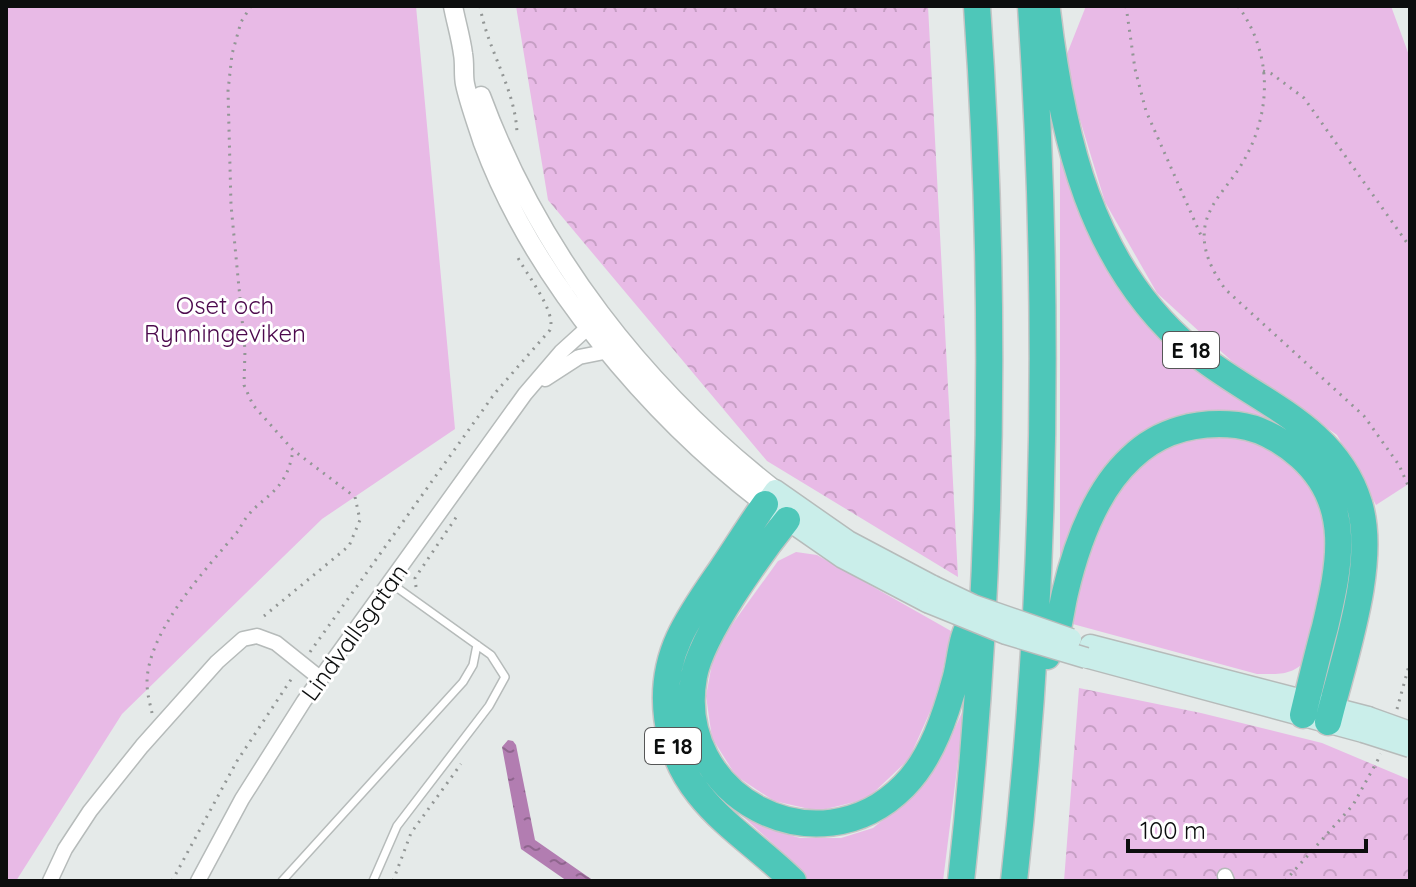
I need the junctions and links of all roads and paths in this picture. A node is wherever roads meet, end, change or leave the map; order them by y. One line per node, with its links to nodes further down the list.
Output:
1 (251, 6): 17 (path)
2 (453, 6): 14 (street)
3 (480, 6): 10 (path)
4 (977, 6): 22 (highway, E 18)
5 (1031, 6): 28 (highway)
6 (1046, 6): 29 (highway, E 18)
7 (1126, 6): 13 (path)
8 (1238, 6): 9 (path)
9 (1263, 71): 12 (path); 13 (path)
10 (517, 139)
11 (513, 246): 26 (path)
12 (1410, 247)
13 (1206, 250): 18 (path)
14 (595, 321): 15 (street); 16 (street, Lindvallsgatan); 19 (street)
15 (609, 351): 16 (street, Lindvallsgatan); 19 (street)
16 (525, 394): 21 (street, Lindvallsgatan)
17 (293, 450): 23 (path); 32 (path)
18 (1410, 488)
19 (770, 497): 20 (main road); 41 (highway, E 18)
20 (793, 513): 22 (highway, E 18); 29 (main road, bridge)
21 (389, 582): 24 (lane); 27 (street, Lindvallsgatan)
22 (982, 606): 42 (highway, E 18)
23 (264, 616)
24 (477, 645): 39 (lane); 40 (lane)
25 (1410, 662): 30 (path)
26 (301, 663): 27 (street); 32 (street); 37 (path)
27 (321, 679): 38 (street, Lindvallsgatan)
28 (1033, 680): 29 (highway); 43 (highway)
29 (1317, 711): 31 (main road)
30 (1394, 717)
31 (1366, 724): 33 (main road, bridge); 35 (main road, bridge)
32 (158, 728): 36 (street)
33 (1410, 732)
34 (1384, 745): 44 (path)
35 (1410, 747)
36 (50, 881)
37 (172, 881)
38 (198, 881)
39 (282, 881)
40 (373, 881)
41 (793, 881)
42 (961, 881)
43 (1014, 881)
44 (1285, 881)

